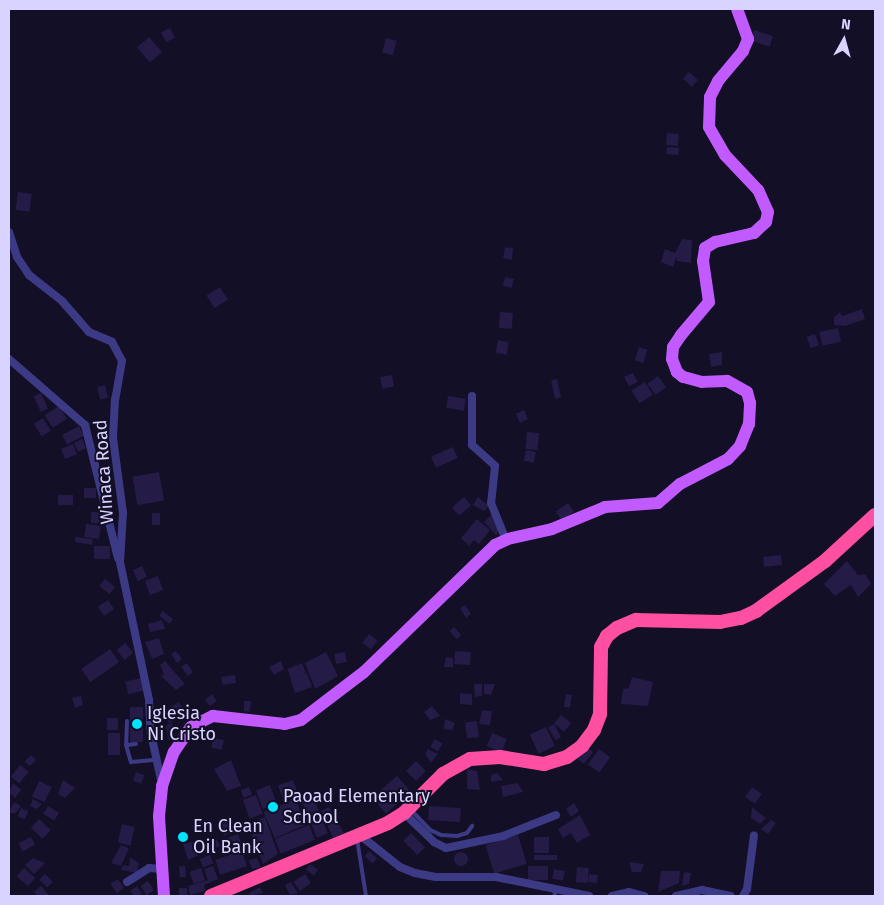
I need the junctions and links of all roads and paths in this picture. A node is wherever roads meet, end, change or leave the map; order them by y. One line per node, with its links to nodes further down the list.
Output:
1 (737, 9): 6 (main road)
2 (9, 232): 7 (street, Winaca Road)
3 (9, 359): 7 (street)
4 (472, 396): 6 (street)
5 (875, 515): 13 (highway)
6 (506, 540): 12 (main road)
7 (120, 562): 11 (street, Winaca Road)
8 (127, 721): 10 (lane)
9 (136, 744): 10 (lane)
10 (126, 745): 11 (lane)
11 (156, 760): 12 (street, Winaca Road)
12 (162, 786): 18 (main road)
13 (406, 810): 14 (street); 15 (lane); 17 (highway)
14 (556, 815)
15 (472, 826)
16 (754, 835): 30 (street)
17 (359, 837): 20 (highway); 21 (street); 24 (lane)
18 (163, 869): 19 (street); 22 (main road)
19 (126, 882)
20 (235, 892): 23 (highway)
21 (555, 892): 25 (street)
22 (164, 896)
23 (211, 896)
24 (366, 896)
25 (589, 896)
26 (612, 896): 27 (street)
27 (644, 896)
28 (676, 896): 29 (street)
29 (730, 896)
30 (742, 896)

